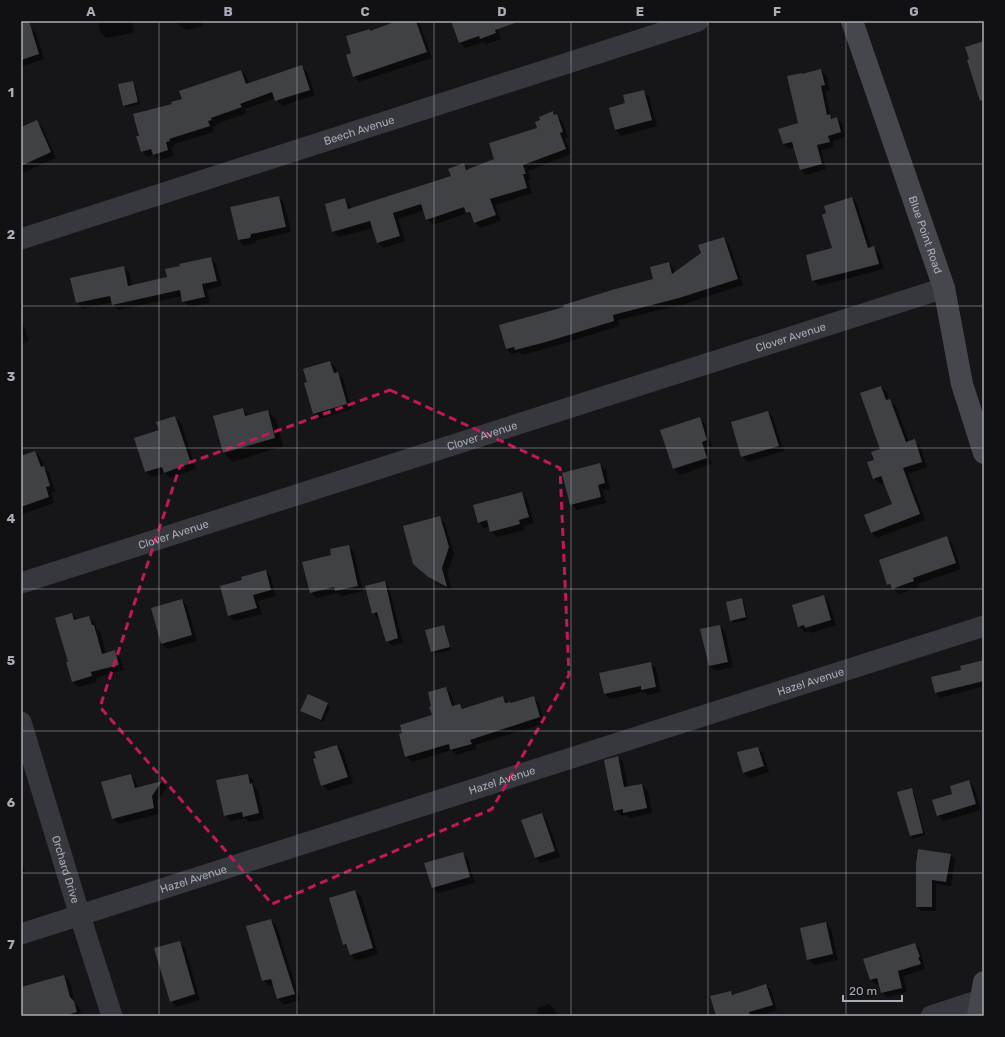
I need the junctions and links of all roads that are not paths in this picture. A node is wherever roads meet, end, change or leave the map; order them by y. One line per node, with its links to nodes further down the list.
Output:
1 (698, 21): 3 (street, Beech Avenue)
2 (852, 21): 4 (street, Blue Point Road)
3 (21, 239)
4 (944, 288): 5 (street, Blue Point Road); 6 (street, Clover Avenue)
5 (984, 453)
6 (21, 583)
7 (984, 626): 9 (street, Hazel Avenue)
8 (21, 722): 9 (street, Orchard Drive)
9 (80, 916): 10 (street, Hazel Avenue); 12 (street, Orchard Drive)
10 (21, 934)
11 (980, 999): 13 (street)
12 (112, 1016)
13 (931, 1016)

